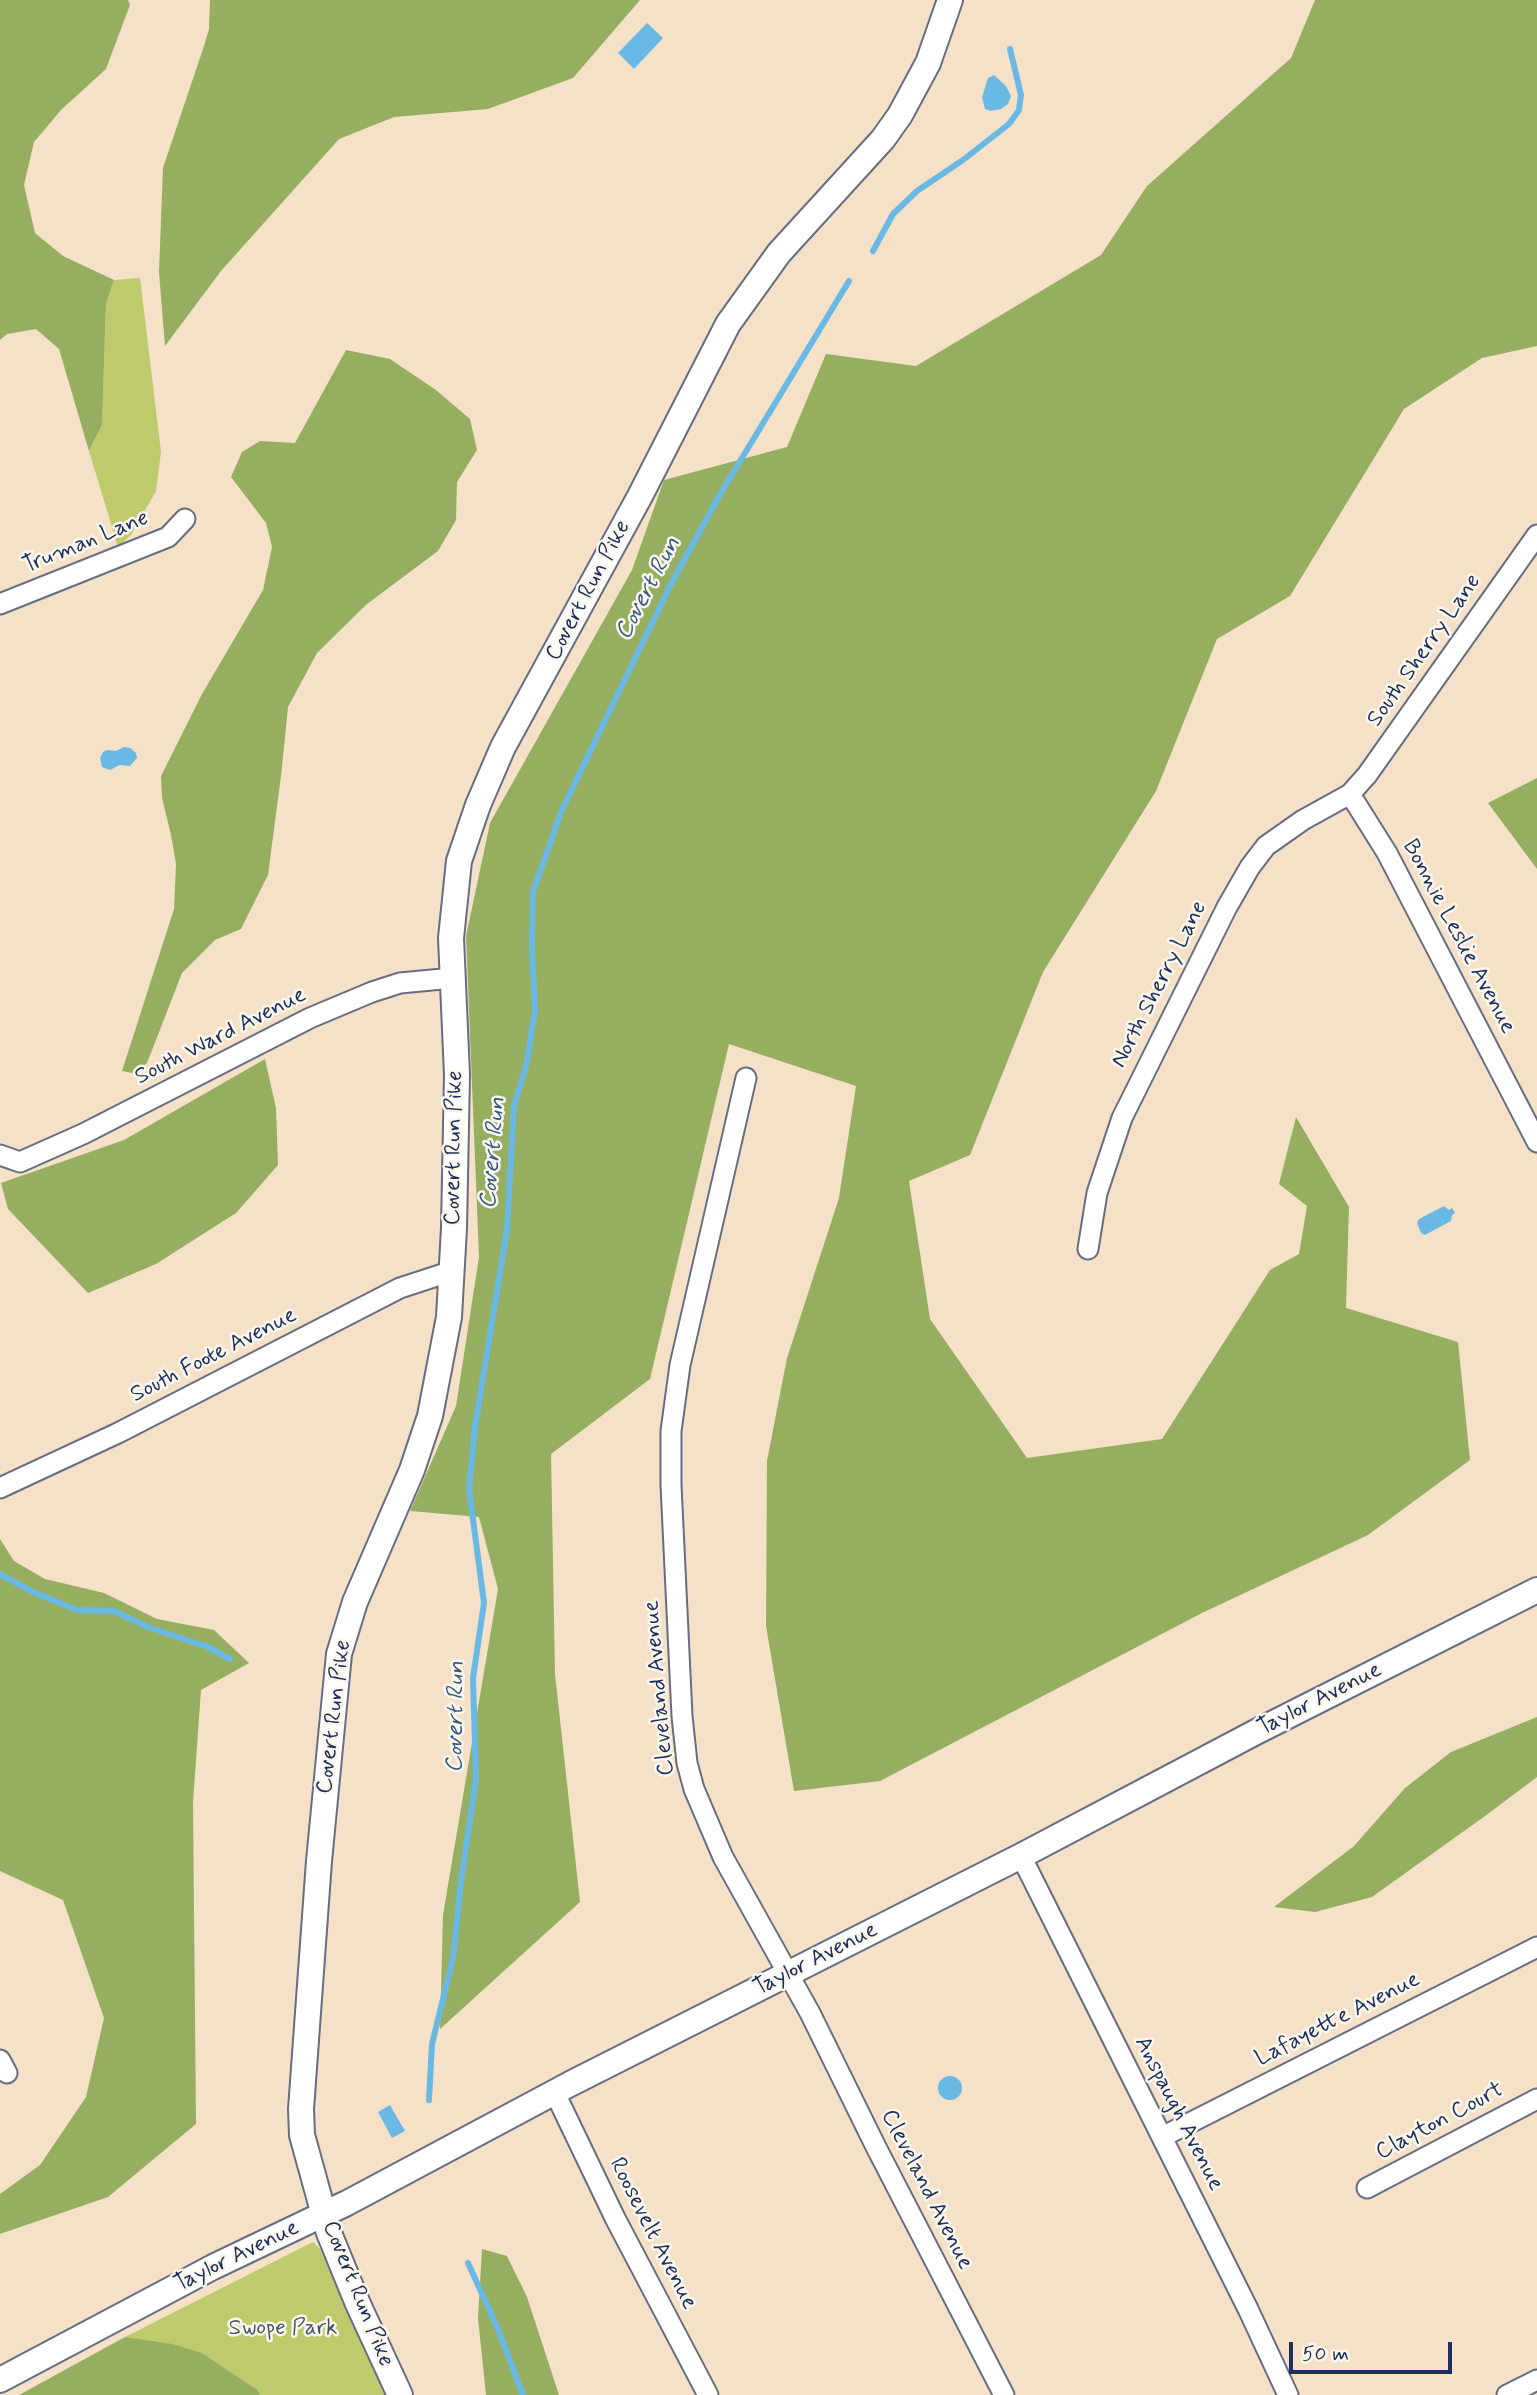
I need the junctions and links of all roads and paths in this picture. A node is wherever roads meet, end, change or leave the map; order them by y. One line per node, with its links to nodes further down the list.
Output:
1 (950, 0): 6 (street, Covert Run Pike)
2 (185, 519): 4 (street, Truman Lane)
3 (1537, 535): 5 (street, South Sherry Lane)
4 (0, 604)
5 (1350, 794): 8 (street, Bonnie Leslie Avenue); 10 (street, North Sherry Lane)
6 (453, 978): 9 (street, South Ward Avenue); 11 (street, Covert Run Pike)
7 (746, 1078): 16 (street, Cleveland Avenue)
8 (1537, 1142)
9 (0, 1155)
10 (1088, 1249)
11 (452, 1271): 12 (street, South Foote Avenue); 21 (street, Covert Run Pike)
12 (0, 1488)
13 (1537, 1590): 14 (street, Taylor Avenue)
14 (1021, 1856): 16 (street, Taylor Avenue); 19 (street, Anspaugh Avenue)
15 (1537, 1947): 19 (street, Lafayette Avenue)
16 (788, 1974): 17 (street, Taylor Avenue); 26 (street, Cleveland Avenue)
17 (555, 2093): 21 (street, Taylor Avenue); 25 (street, Roosevelt Avenue)
18 (1537, 2099): 20 (street, Clayton Court)
19 (1162, 2137): 27 (street, Anspaugh Avenue)
20 (1367, 2188)
21 (324, 2214): 22 (street, Taylor Avenue); 24 (street, Covert Run Pike)
22 (0, 2380)
23 (1537, 2380): 28 (street)
24 (400, 2395)
25 (708, 2395)
26 (1004, 2395)
27 (1288, 2395)
28 (1507, 2395)

